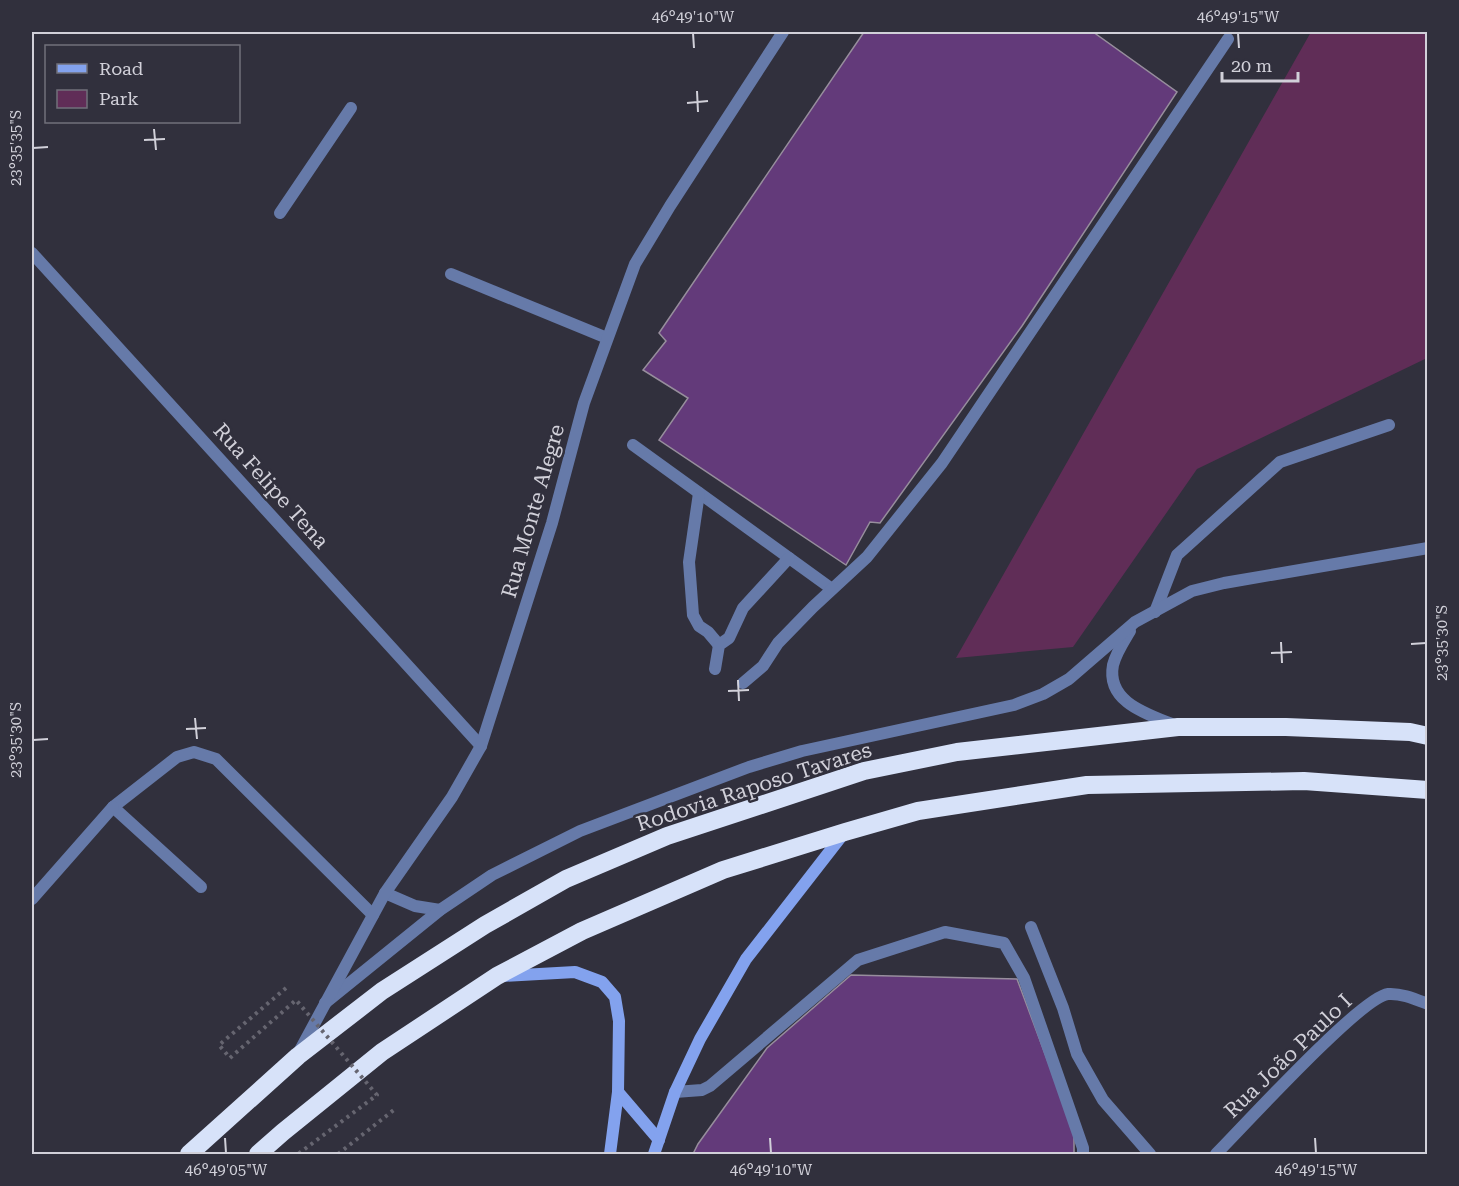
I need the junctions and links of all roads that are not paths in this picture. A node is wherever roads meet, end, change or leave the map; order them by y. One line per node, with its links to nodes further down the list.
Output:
1 (783, 32): 7 (street, Rua Monte Alegre)
2 (1228, 39): 13 (street)
3 (351, 108): 4 (street)
4 (280, 213)
5 (32, 252): 21 (street, Rua Felipe Tena)
6 (451, 274): 7 (street)
7 (607, 338): 21 (street, Rua Monte Alegre)
8 (1389, 425): 14 (street)
9 (633, 445): 10 (street)
10 (699, 493): 12 (street); 16 (street)
11 (1428, 548): 14 (street)
12 (789, 558): 13 (street); 16 (street)
13 (832, 589): 18 (street)
14 (1155, 612): 15 (street)
15 (1135, 622): 19 (street); 28 (street)
16 (719, 645): 17 (street)
17 (715, 669)
18 (744, 683)
19 (1178, 727): 20 (highway, Rodovia Raposo Tavares); 34 (highway, Rodovia Raposo Tavares)
20 (1428, 736)
21 (481, 746): 26 (street, Rua Monte Alegre)
22 (1428, 790): 24 (highway)
23 (113, 807): 25 (street); 27 (street); 29 (street)
24 (845, 832): 31 (highway); 36 (main road)
25 (201, 887)
26 (385, 893): 28 (street); 29 (street, Rua Monte Alegre)
27 (32, 899)
28 (440, 910): 32 (street)
29 (373, 915): 32 (street, Rua Monte Alegre)
30 (1031, 927): 43 (street)
31 (497, 976): 35 (main road); 39 (highway)
32 (325, 1003): 34 (street, Rua Monte Alegre)
33 (1428, 1004): 44 (street, Rua João Paulo I)
34 (298, 1056): 38 (highway, Rodovia Raposo Tavares)
35 (618, 1092): 37 (main road); 40 (main road)
36 (675, 1092): 37 (main road); 42 (street)
37 (659, 1140): 41 (main road)
38 (189, 1155)
39 (258, 1155)
40 (610, 1155)
41 (654, 1155)
42 (1083, 1155)
43 (1150, 1155)
44 (1216, 1155)

